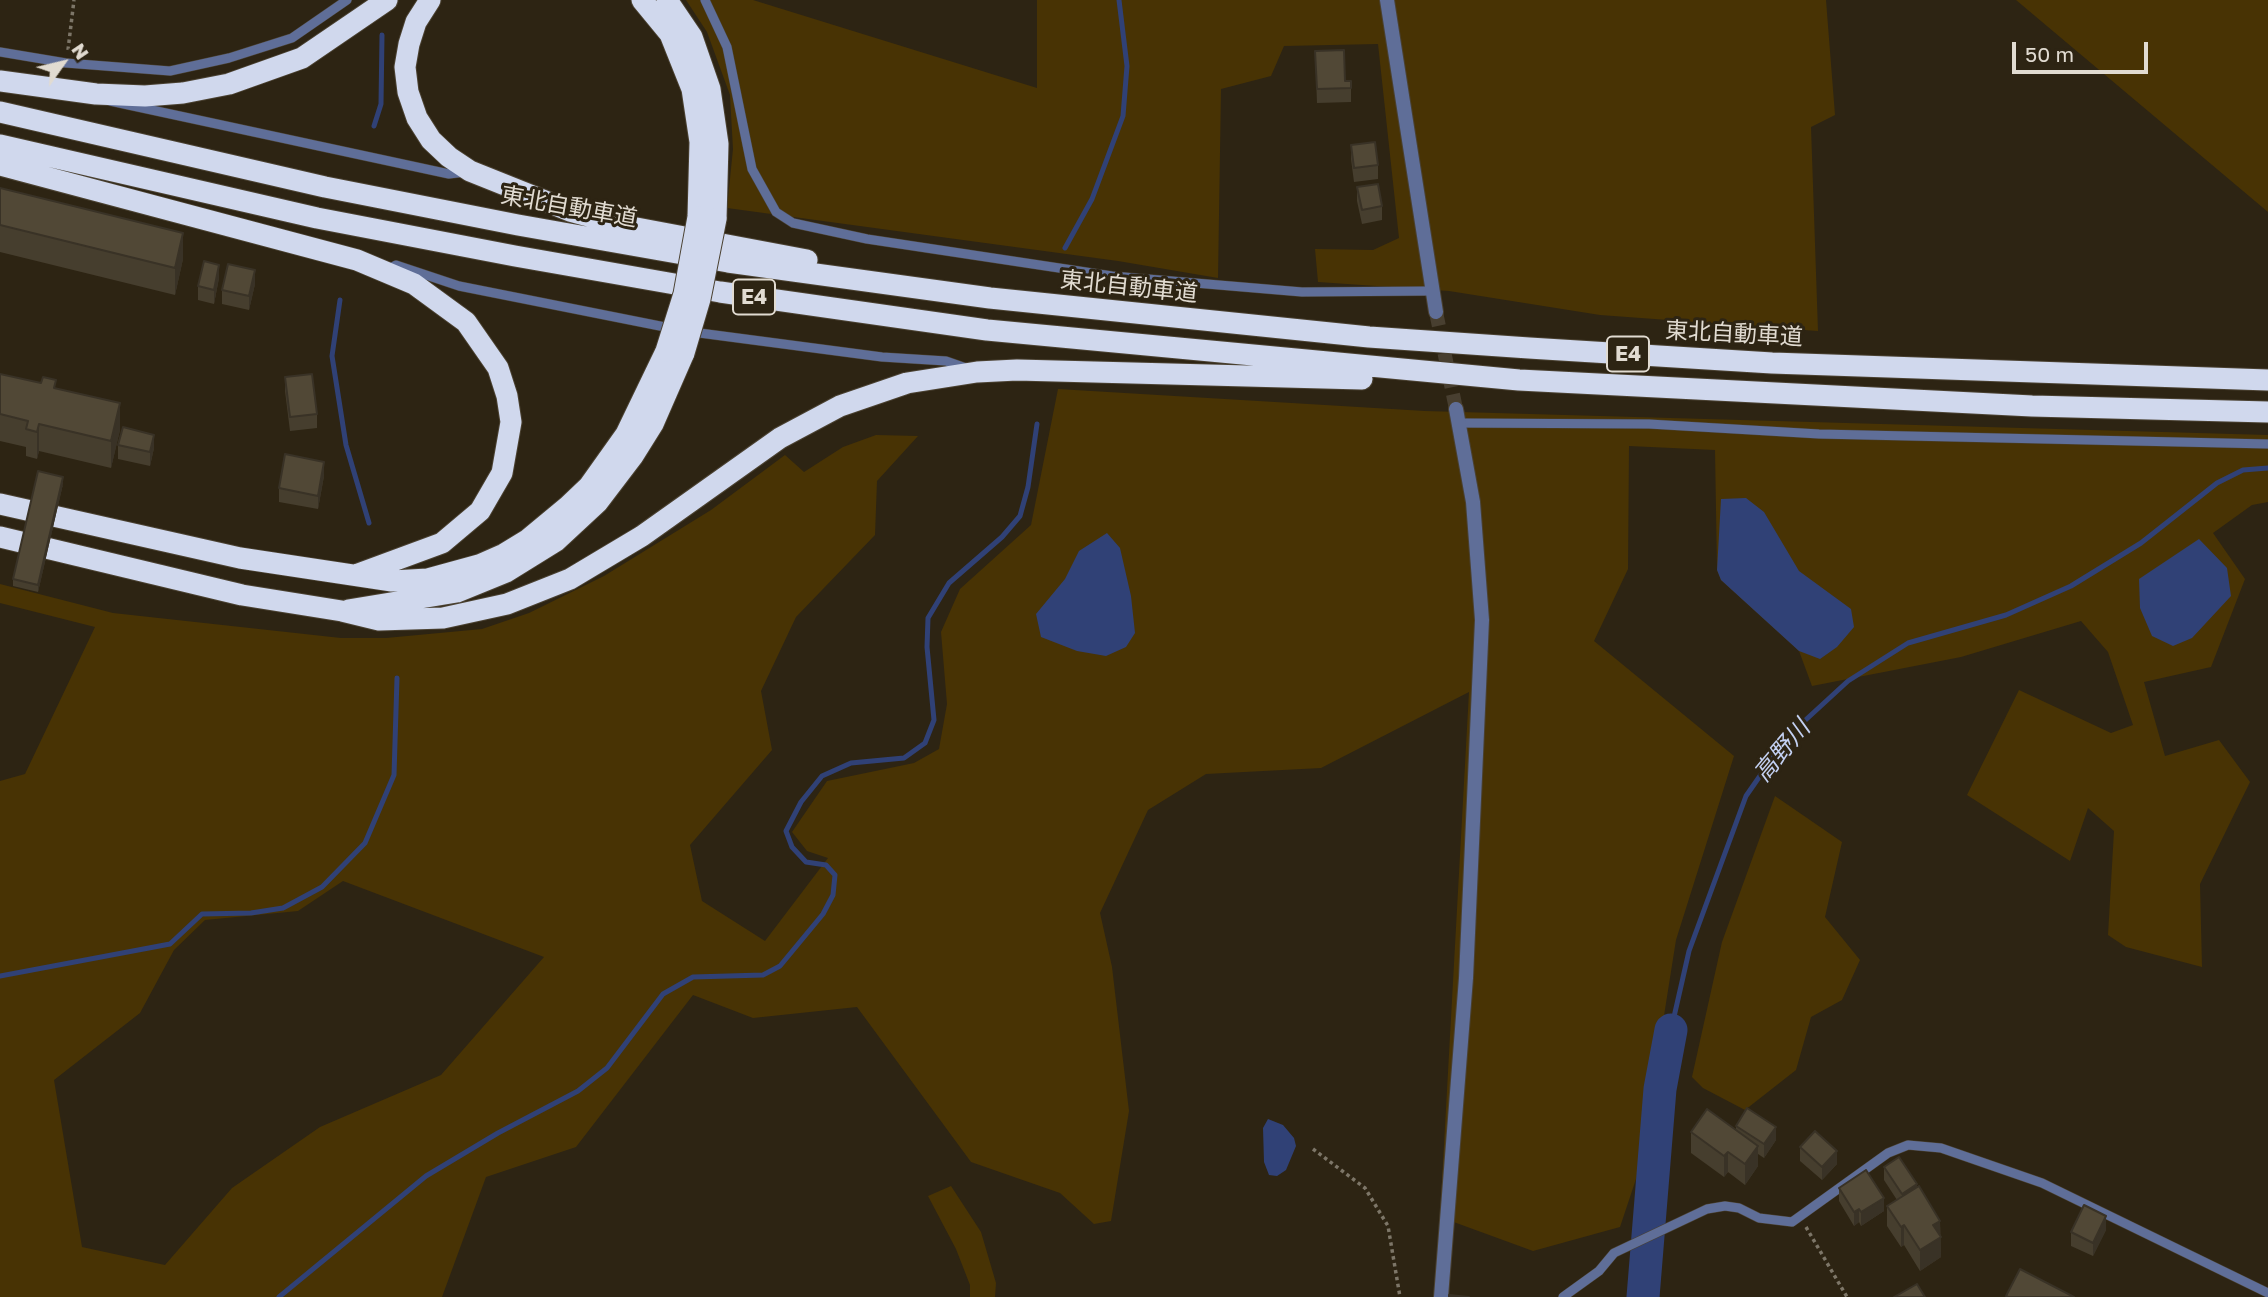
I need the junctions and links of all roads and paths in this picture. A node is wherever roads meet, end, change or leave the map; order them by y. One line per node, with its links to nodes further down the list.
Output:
1 (74, 0): 10 (path)
2 (347, 0): 10 (lane)
3 (387, 0): 12 (highway)
4 (430, 0): 16 (highway)
5 (642, 0): 17 (highway)
6 (667, 0): 17 (highway)
7 (705, 0): 19 (lane)
8 (1387, 0): 19 (street)
9 (0, 52): 10 (lane)
10 (66, 64)
11 (0, 81): 12 (highway)
12 (96, 94): 16 (lane)
13 (0, 112): 20 (highway, 東北自動車道 / E4)
14 (0, 145): 24 (highway, E4)
15 (0, 165): 18 (highway)
16 (470, 171): 20 (highway)
17 (707, 218): 22 (highway, bridge)
18 (387, 270): 23 (lane); 31 (highway)
19 (1432, 292): 21 (street)
20 (990, 298): 25 (highway, 東北自動車道 / E4)
21 (1436, 312)
22 (675, 352): 31 (highway); 32 (highway)
23 (977, 372): 24 (highway); 32 (highway)
24 (1518, 380): 26 (highway, E4)
25 (2268, 380)
26 (2268, 412)
27 (1457, 416): 28 (lane); 37 (street)
28 (2268, 444)
29 (0, 504): 31 (highway)
30 (0, 537): 32 (highway)
31 (358, 574)
32 (342, 611)
33 (1313, 1149): 36 (path)
34 (1798, 1217): 35 (lane); 38 (lane); 39 (path)
35 (2268, 1293)
36 (1400, 1297)
37 (1441, 1297)
38 (1563, 1297)
39 (1847, 1297)

